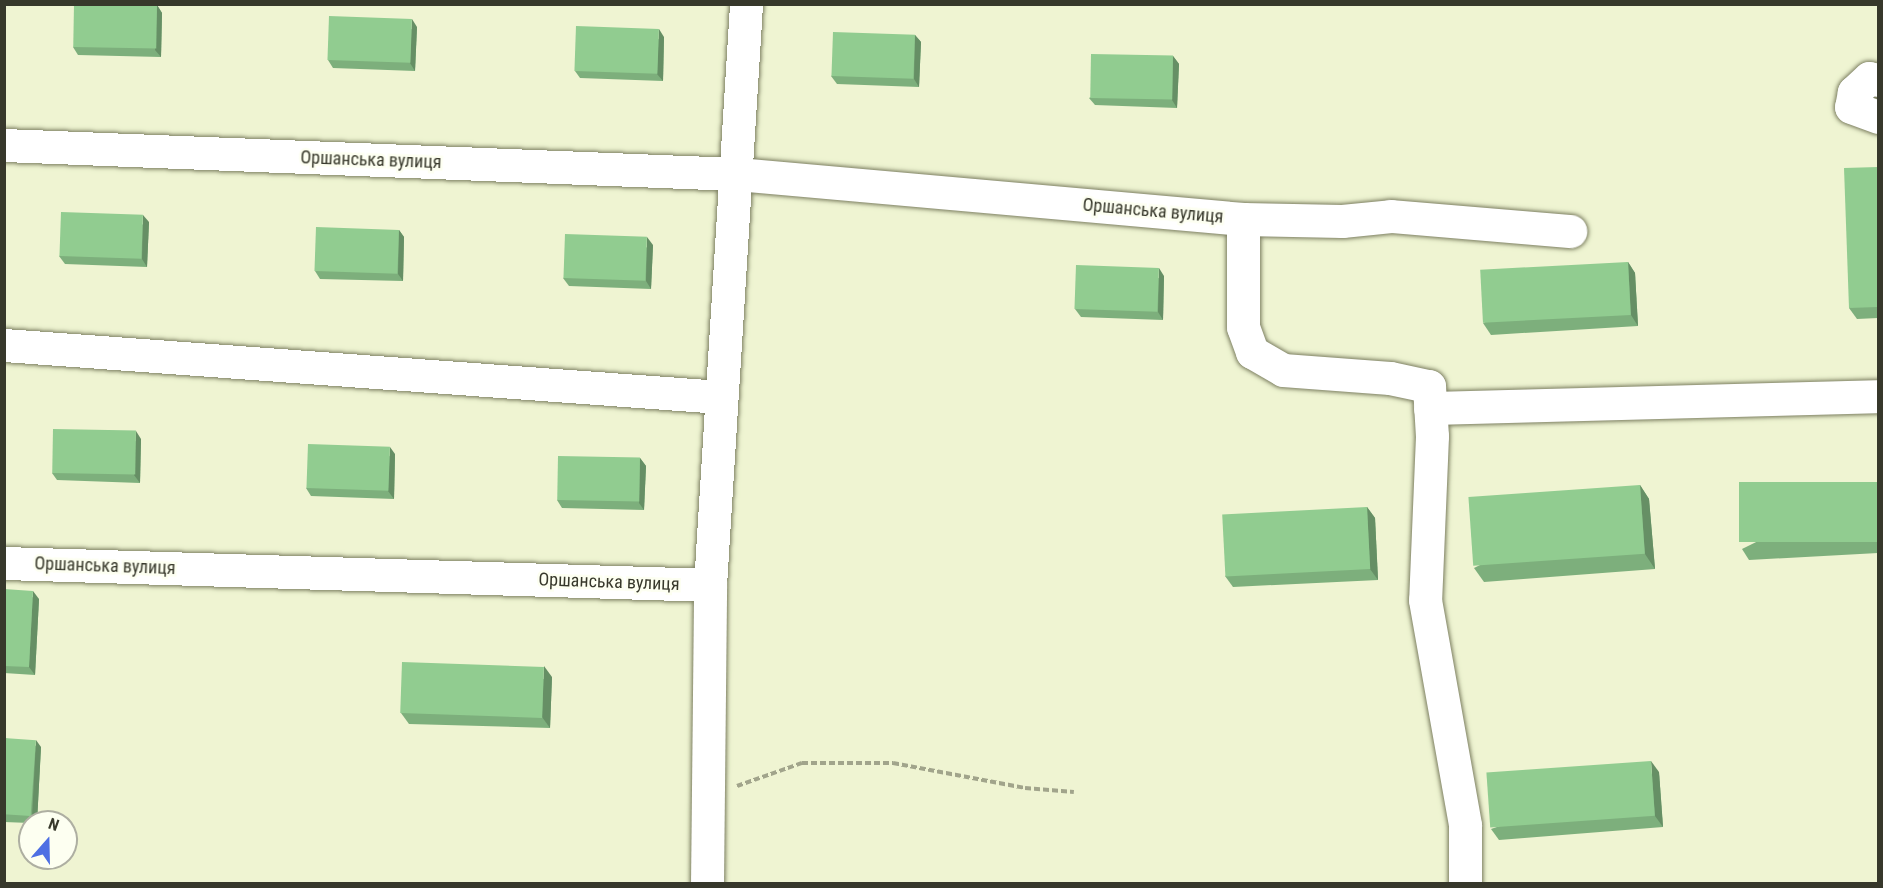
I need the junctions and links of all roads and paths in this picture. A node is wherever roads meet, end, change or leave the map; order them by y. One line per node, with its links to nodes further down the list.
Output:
1 (746, 4): 5 (street)
2 (1878, 81): 3 (street)
3 (1878, 117)
4 (4, 146): 5 (street, Оршанська вулиця)
5 (737, 174): 6 (street, Оршанська вулиця); 10 (street)
6 (1243, 219): 7 (street, Оршанська вулиця); 11 (street)
7 (1570, 231)
8 (4, 345): 10 (street)
9 (1878, 396): 11 (street)
10 (722, 397): 13 (street)
11 (1430, 408): 17 (street)
12 (4, 563): 13 (street, Оршанська вулиця)
13 (710, 585): 15 (street)
14 (1074, 792): 15 (path)
15 (708, 797): 16 (street)
16 (707, 884)
17 (1465, 884)

